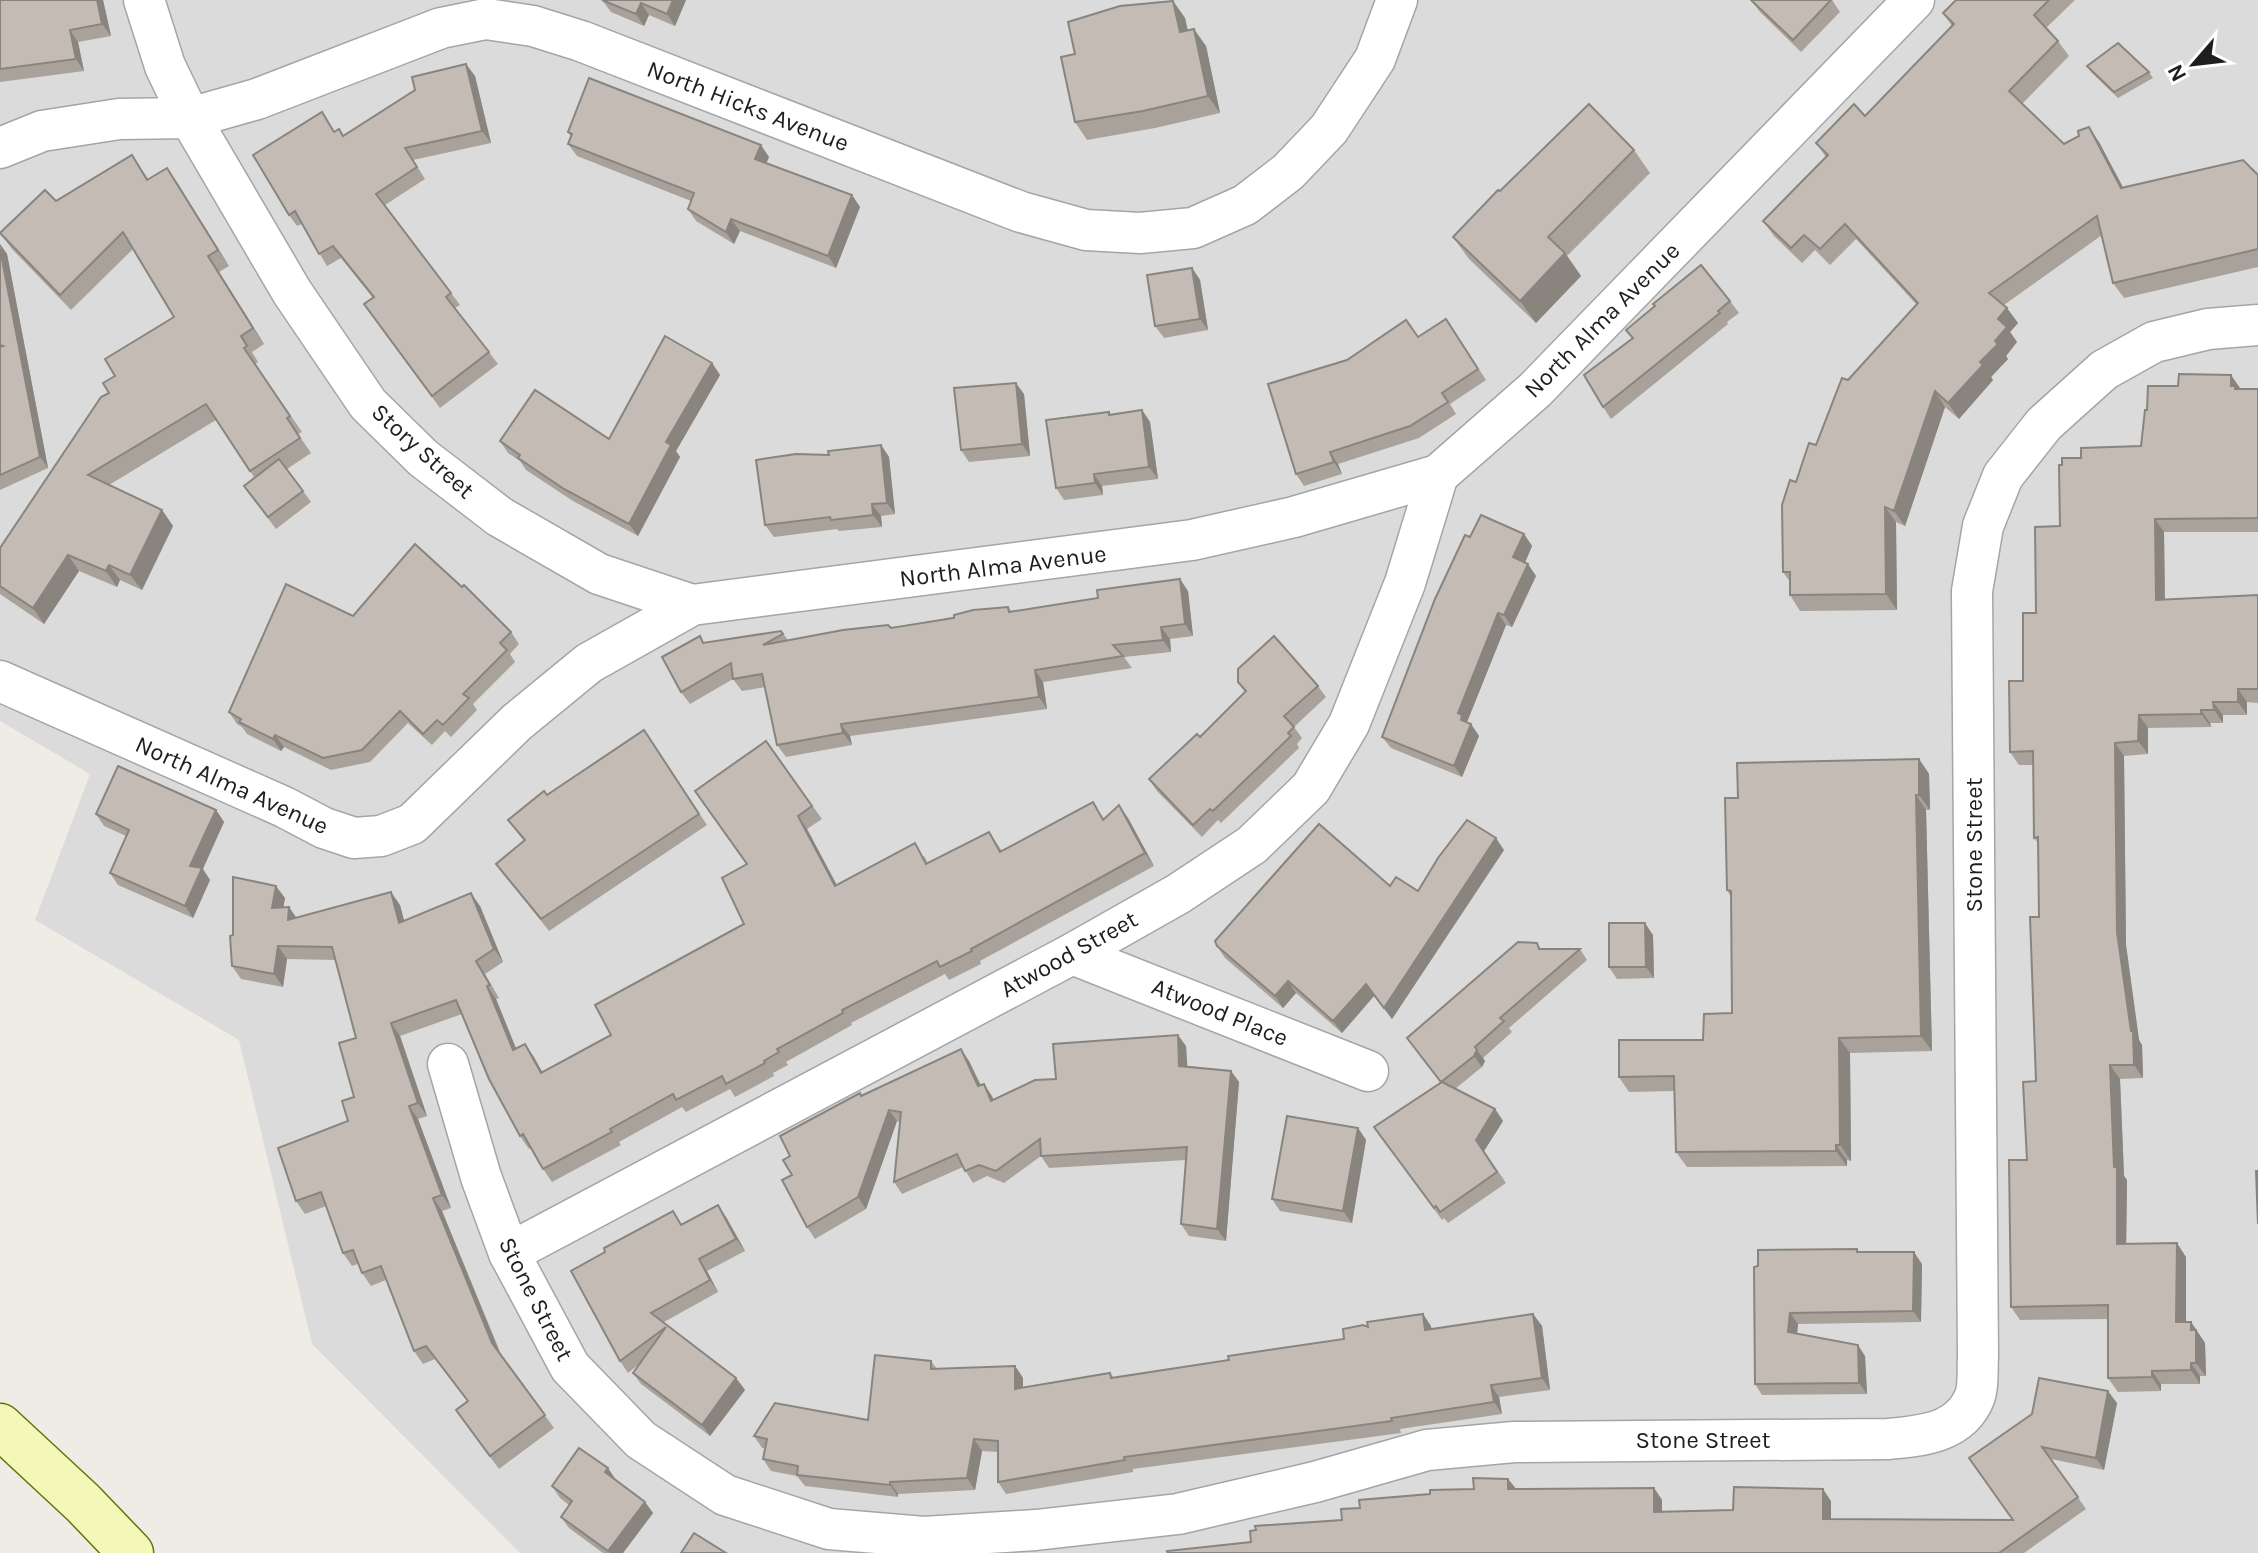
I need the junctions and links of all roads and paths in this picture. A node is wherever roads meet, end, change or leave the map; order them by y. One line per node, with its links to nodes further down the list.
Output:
1 (144, 0): 4 (street, Story Street)
2 (1397, 0): 4 (street, North Hicks Avenue)
3 (1914, 0): 7 (street, North Alma Avenue)
4 (190, 118): 5 (street, North Hicks Avenue); 8 (street, Story Street)
5 (0, 148)
6 (2258, 325): 13 (street, Stone Street)
7 (1438, 475): 8 (street, North Alma Avenue); 10 (street, Atwood Street)
8 (692, 605): 9 (street, North Alma Avenue)
9 (0, 681)
10 (1072, 954): 12 (street, Atwood Place); 13 (street, Atwood Street)
11 (448, 1064): 13 (street, Stone Street)
12 (1368, 1071)
13 (509, 1253)
14 (0, 1426): 15 (main road)
15 (131, 1553)

